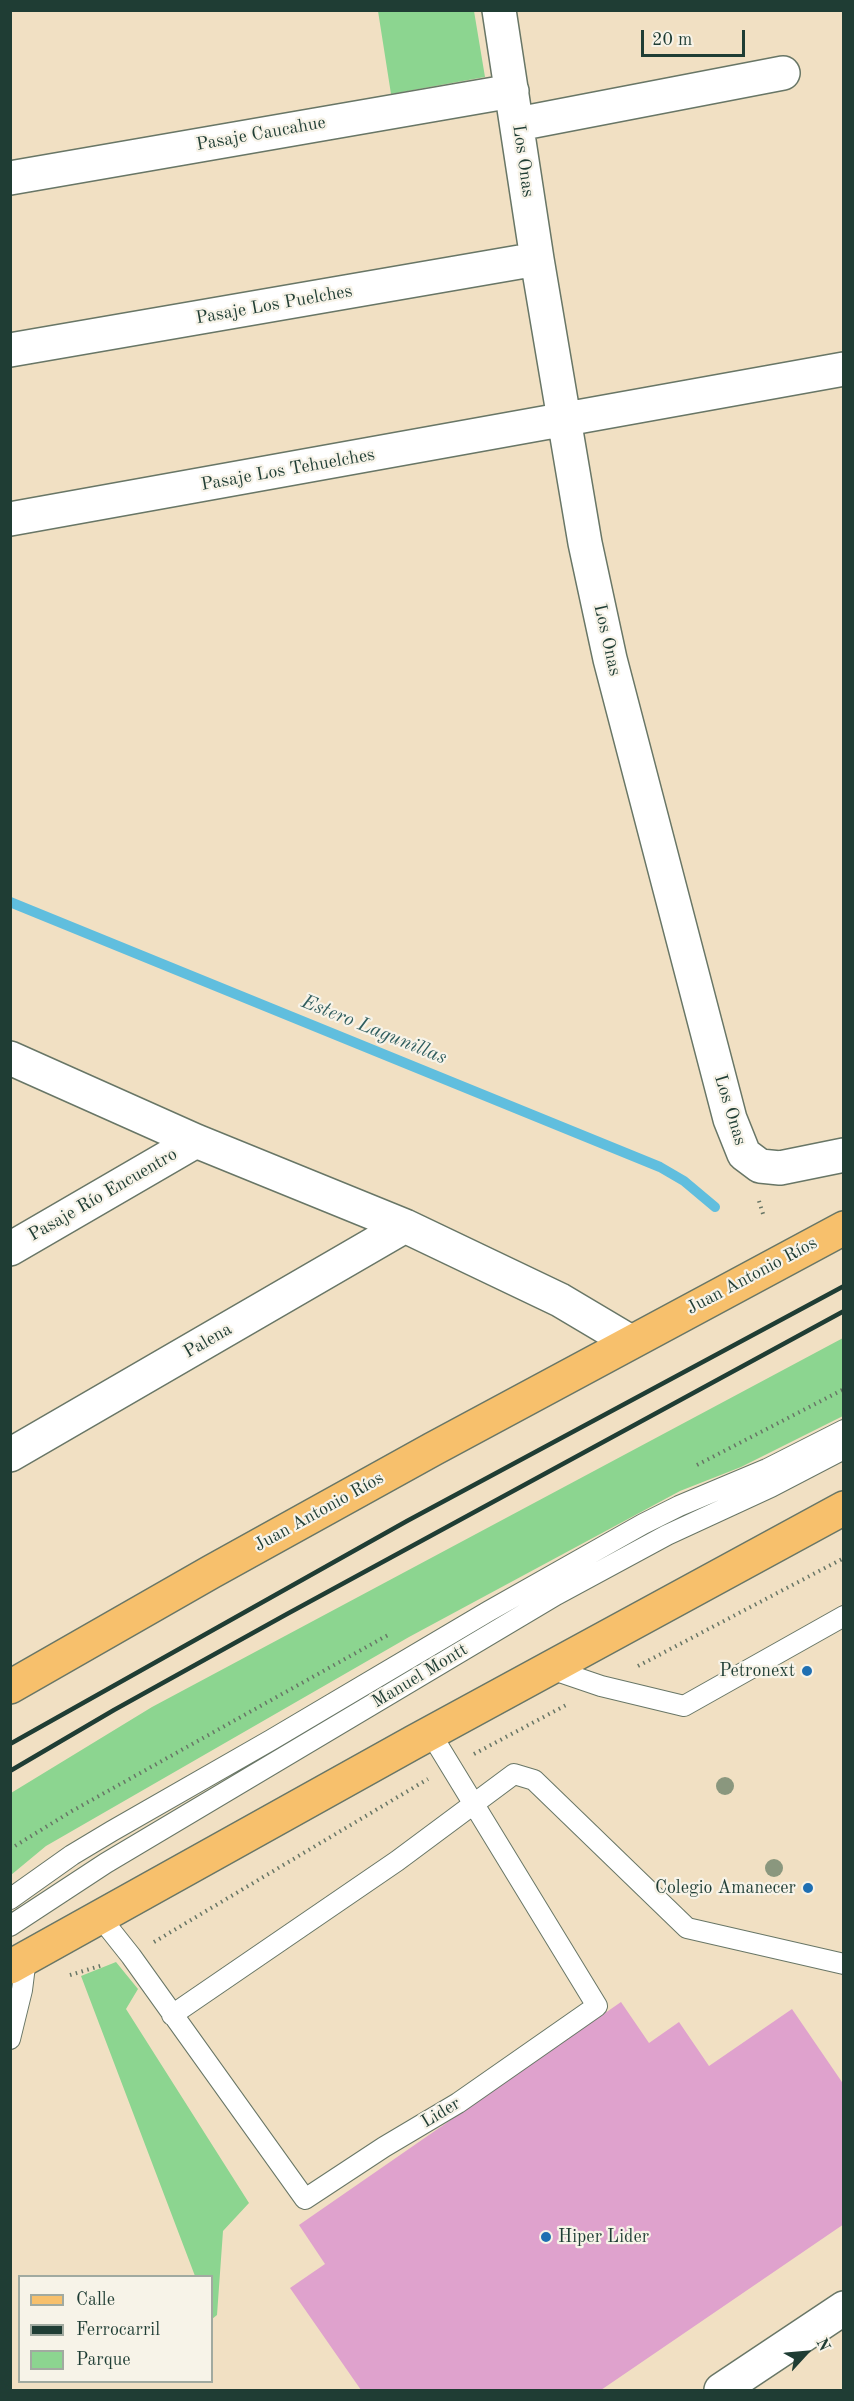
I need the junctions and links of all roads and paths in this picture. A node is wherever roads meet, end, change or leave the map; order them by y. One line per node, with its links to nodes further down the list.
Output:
1 (498, 10): 3 (street, Los Onas)
2 (783, 73): 4 (street)
3 (512, 91): 4 (street, Los Onas); 5 (street, Pasaje Caucahue)
4 (518, 124): 6 (street, Los Onas)
5 (10, 178)
6 (537, 259): 7 (street, Pasaje Los Puelches); 9 (street, Los Onas)
7 (10, 350)
8 (843, 369): 9 (street, Pasaje Los Tehuelches)
9 (565, 420): 10 (street, Pasaje Los Tehuelches); 13 (street, Los Onas)
10 (10, 519)
11 (10, 1058): 12 (street)
12 (196, 1141): 16 (street); 18 (street, Pasaje Río Encuentro)
13 (843, 1155)
14 (759, 1199): 15 (path)
15 (764, 1217)
16 (405, 1226): 19 (street); 22 (street, Palena)
17 (843, 1228): 19 (main road, Juan Antonio Ríos)
18 (10, 1249)
19 (629, 1341): 26 (main road, Juan Antonio Ríos)
20 (843, 1430): 29 (lane, Manuel Montt)
21 (843, 1449): 31 (lane, Manuel Montt)
22 (10, 1455)
23 (843, 1508): 25 (main road)
24 (843, 1616): 25 (lane)
25 (551, 1669): 27 (main road)
26 (10, 1687)
27 (431, 1734): 28 (lane, Lider); 30 (main road)
28 (475, 1804): 33 (lane); 34 (lane); 34 (lane, Lider)
29 (10, 1899)
30 (100, 1917): 32 (main road); 34 (lane, Lider)
31 (10, 1926)
32 (18, 1963): 35 (lane)
33 (843, 1964)
34 (172, 2015)
35 (10, 2039)
36 (843, 2308): 37 (street)
37 (721, 2391)

